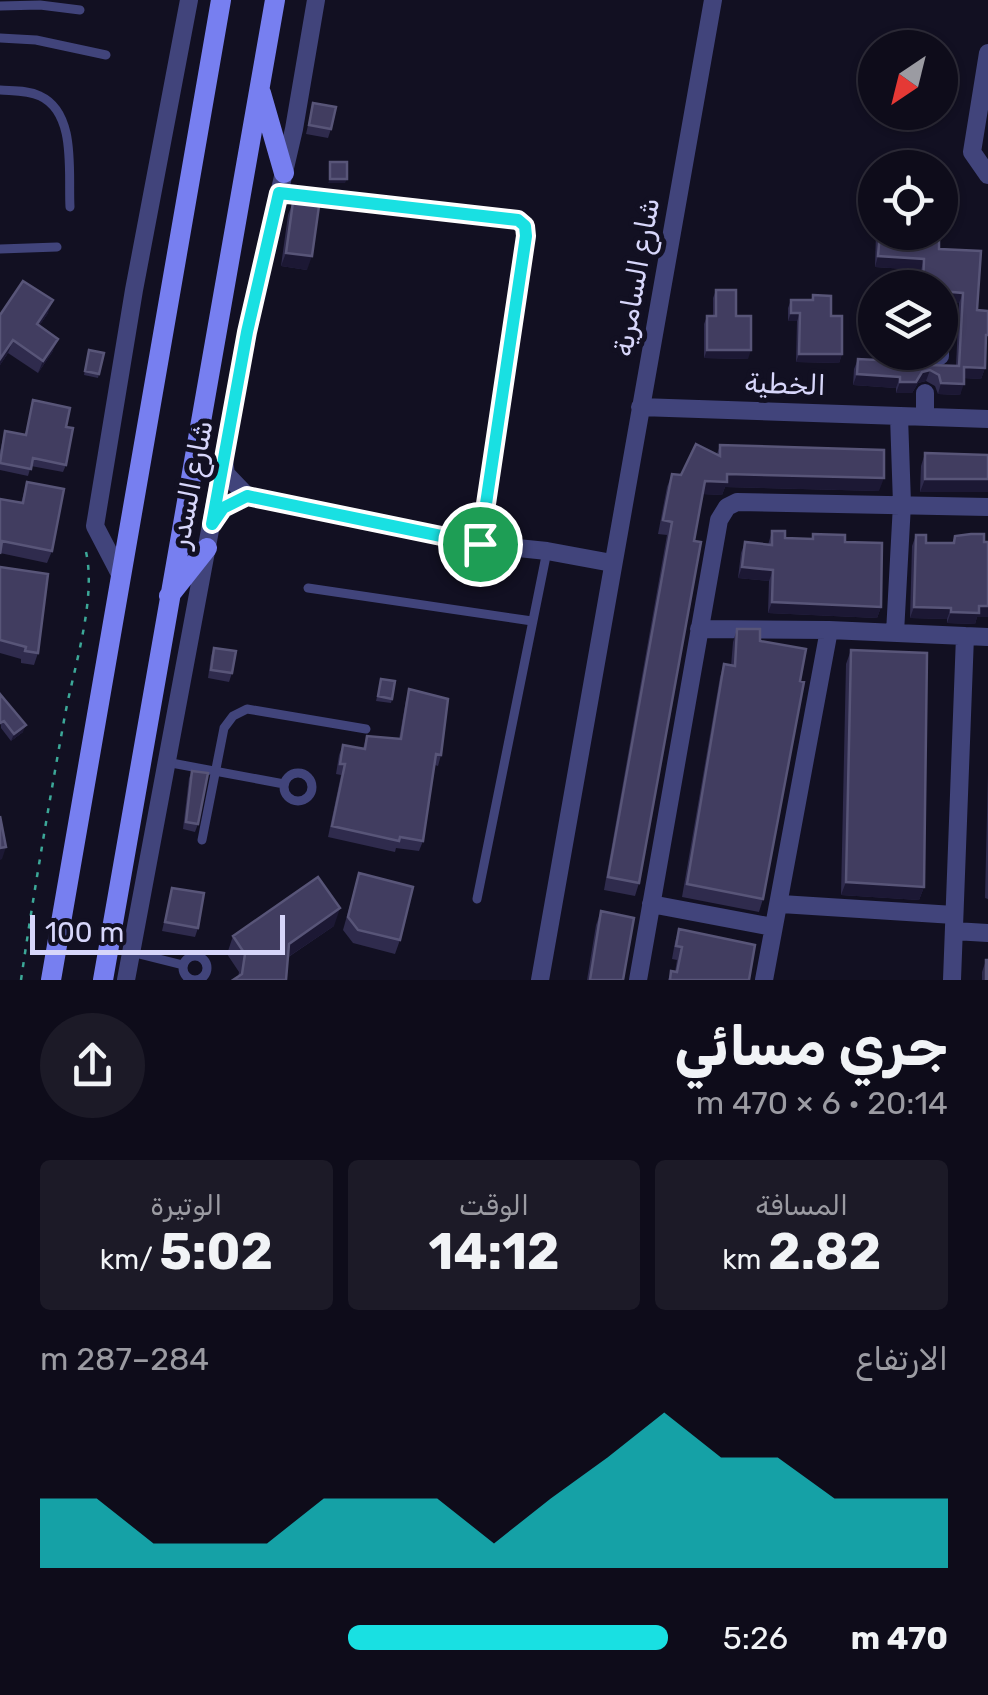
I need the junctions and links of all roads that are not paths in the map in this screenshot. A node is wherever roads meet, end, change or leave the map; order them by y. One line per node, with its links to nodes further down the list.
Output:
1 (189, 0): 33 (street)
2 (221, 0): 33 (main road, شارع السدر)
3 (274, 0): 12 (main road, شارع السدر)
4 (316, 0): 15 (street, شارع السدر)
5 (713, 0): 20 (street, شارع السامرية)
6 (40, 2): 7 (lane); 8 (lane)
7 (0, 6)
8 (80, 10)
9 (0, 38): 11 (lane)
10 (988, 53): 14 (street)
11 (106, 54)
12 (259, 86): 15 (main road); 35 (main road, شارع السدر)
13 (0, 90): 16 (lane)
14 (988, 176)
15 (282, 183): 24 (street, شارع السدر); 29 (lane)
16 (70, 207)
17 (57, 247): 18 (lane)
18 (0, 249)
19 (922, 370): 22 (street)
20 (640, 407): 21 (street, الخطية); 32 (street, شارع السامرية)
21 (899, 416): 22 (street, الخطية); 26 (street)
22 (925, 417): 23 (street, الخطية)
23 (988, 419)
24 (224, 461): 25 (street); 28 (street, شارع السدر)
25 (247, 496): 28 (street); 29 (street)
26 (902, 504): 27 (street); 37 (street); 39 (street)
27 (988, 507)
28 (212, 524): 30 (street, شارع السدر)
29 (480, 544): 31 (street)
30 (207, 548): 35 (main road); 43 (street, شارع السدر)
31 (546, 551): 32 (street); 36 (lane)
32 (612, 563): 58 (street, شارع السامرية)
33 (122, 576): 55 (main road, شارع السدر)
34 (308, 588): 36 (lane)
35 (168, 597): 56 (main road, شارع السدر)
36 (532, 621): 47 (lane)
37 (699, 630): 38 (street); 48 (street)
38 (830, 630): 39 (street); 49 (street)
39 (895, 633): 40 (street)
40 (966, 636): 41 (street); 50 (street)
41 (988, 637)
42 (366, 729): 44 (lane)
43 (166, 762): 44 (lane); 53 (street, شارع السدر)
44 (214, 770): 45 (lane); 46 (lane)
45 (284, 784)
46 (202, 840)
47 (477, 899)
48 (651, 904): 51 (street); 59 (street)
49 (780, 904): 50 (street); 51 (street)
50 (954, 923): 52 (street); 61 (street)
51 (773, 927): 60 (street)
52 (988, 933)
53 (131, 952): 54 (lane); 57 (street, شارع السدر)
54 (183, 964)
55 (52, 980)
56 (103, 980)
57 (126, 980)
58 (540, 980)
59 (638, 980)
60 (764, 980)
61 (952, 980)

